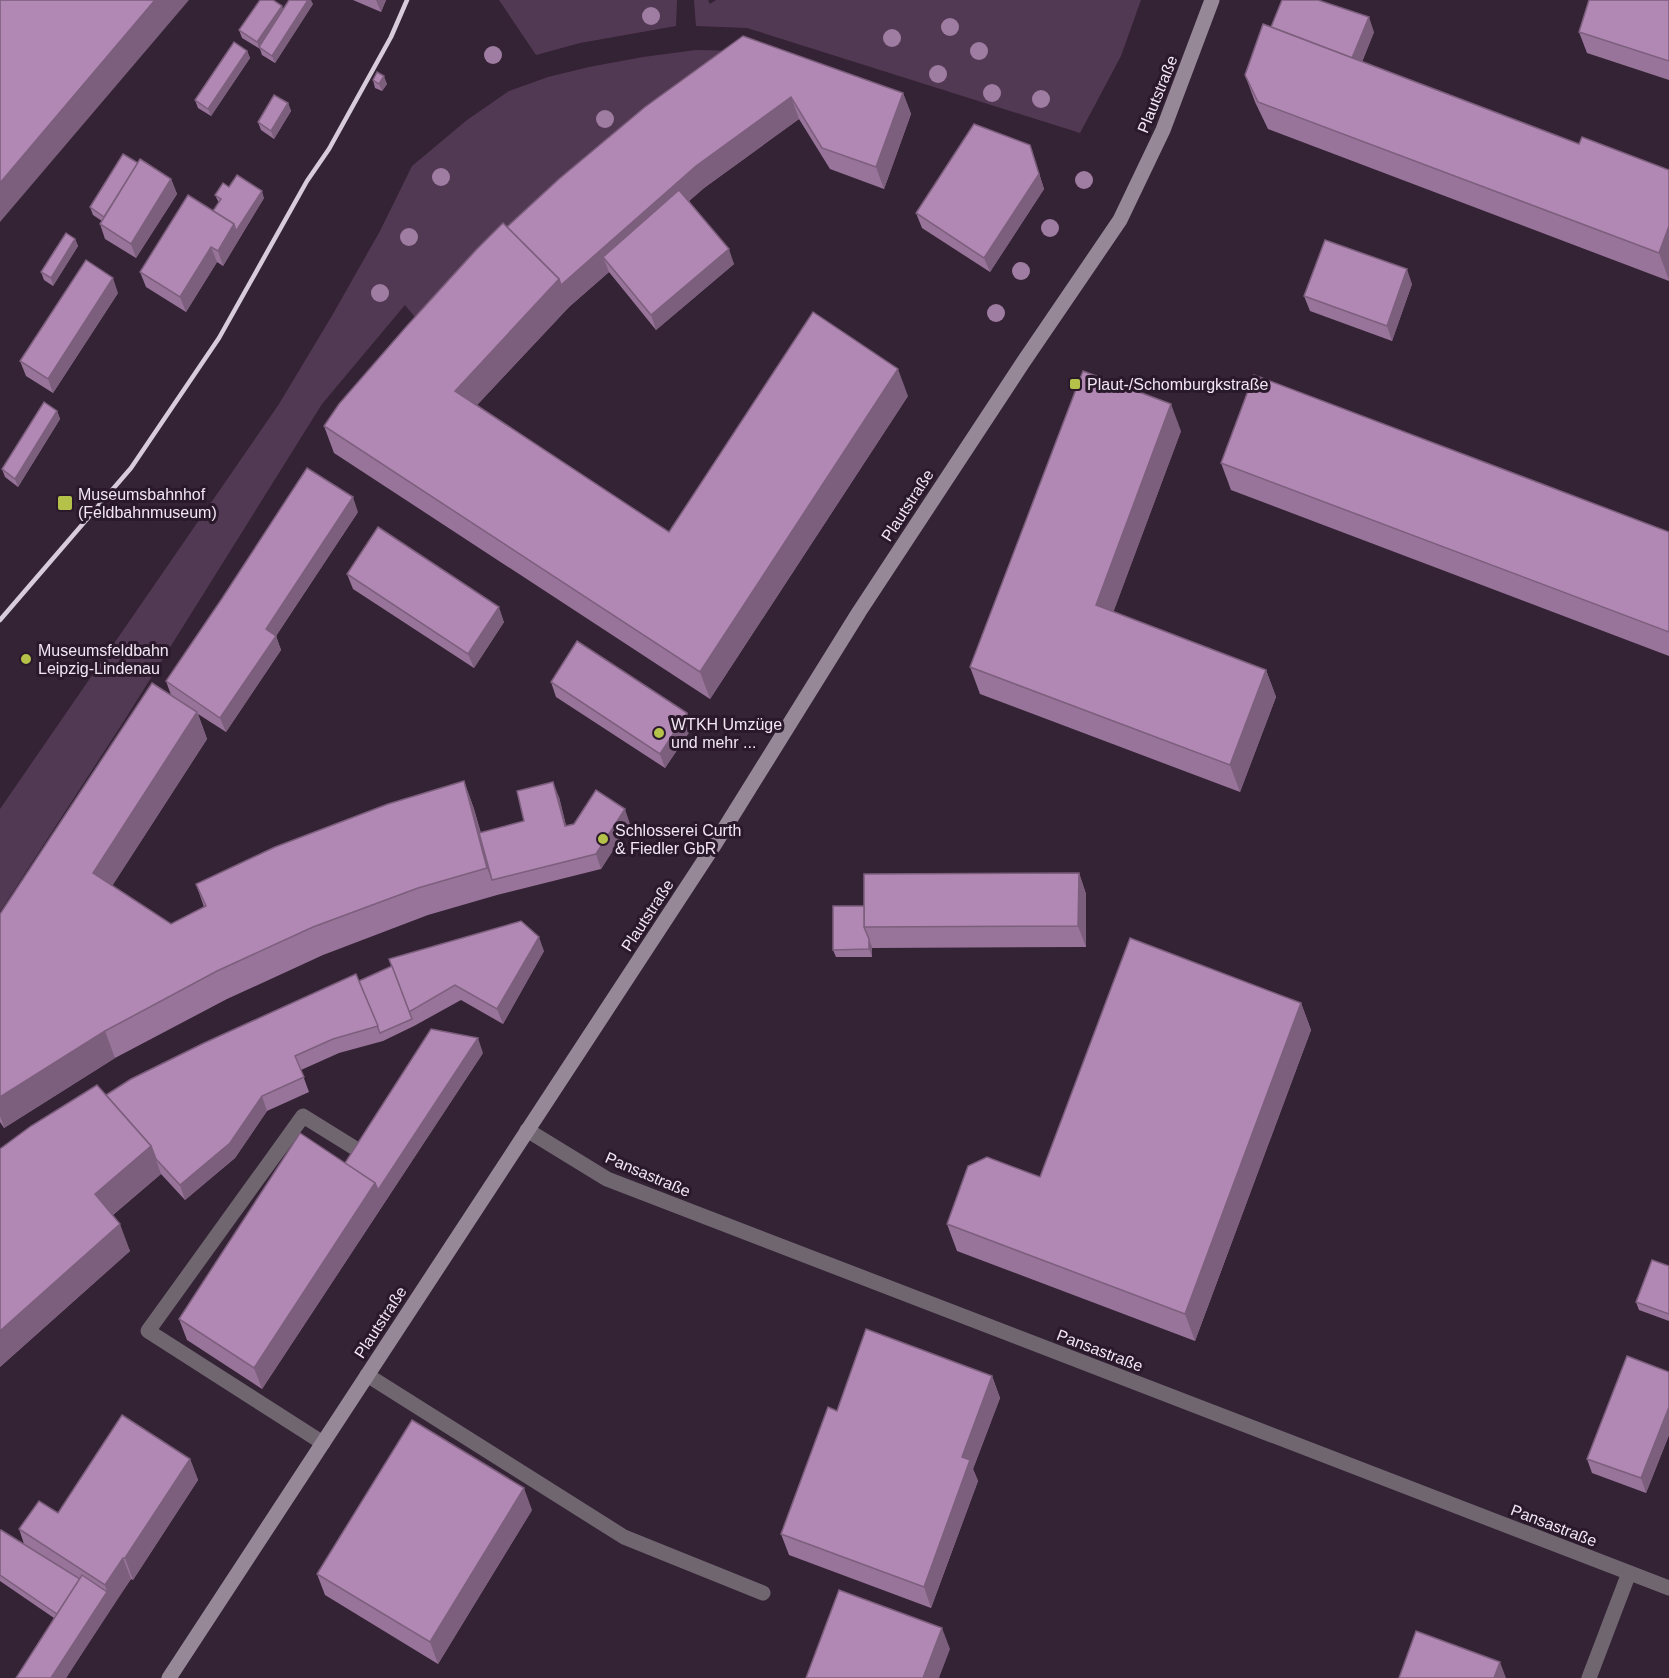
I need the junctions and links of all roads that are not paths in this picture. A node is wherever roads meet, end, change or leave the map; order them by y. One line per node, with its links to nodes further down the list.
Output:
1 (1212, 0): 2 (main road, Plautstraße)
2 (527, 1130): 4 (main road, Plautstraße); 6 (street, Pansastraße)
3 (353, 1147): 5 (street)
4 (367, 1375): 5 (main road, Plautstraße); 8 (street)
5 (323, 1443): 9 (main road, Plautstraße)
6 (1629, 1573): 7 (street, Pansastraße); 10 (street)
7 (1669, 1588)
8 (763, 1593)
9 (169, 1678)
10 (1589, 1678)

